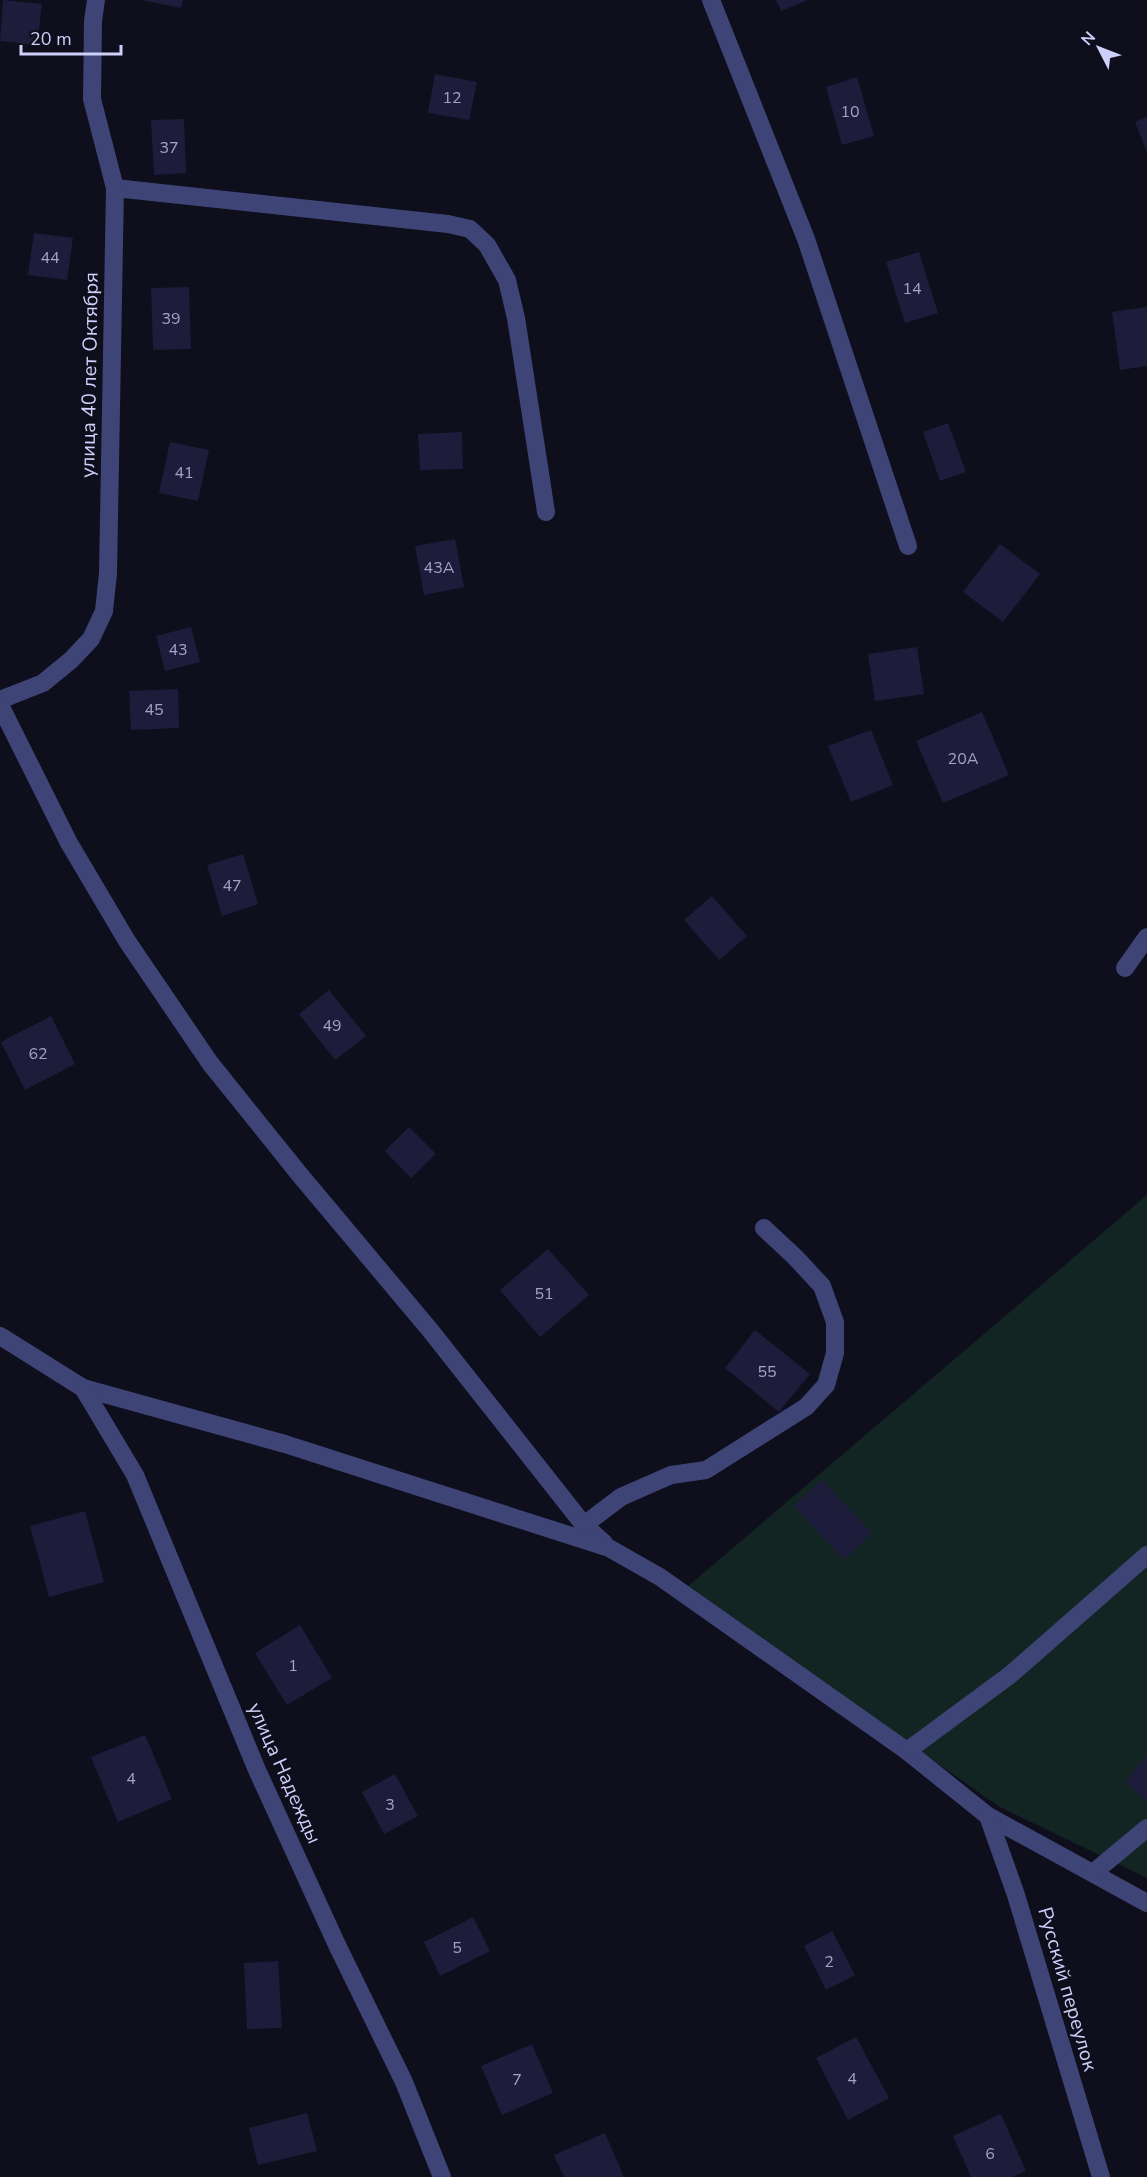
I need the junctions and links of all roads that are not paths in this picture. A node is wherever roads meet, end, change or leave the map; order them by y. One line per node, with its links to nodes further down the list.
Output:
1 (96, 0): 3 (street, улица 40 лет Октября)
2 (711, 0): 5 (street)
3 (115, 188): 4 (street); 6 (street, улица 40 лет Октября)
4 (546, 512)
5 (908, 546)
6 (0, 700)
7 (0, 705): 13 (street)
8 (1147, 937): 9 (street)
9 (1125, 968)
10 (764, 1228): 13 (street)
11 (0, 1336): 12 (street)
12 (83, 1388): 14 (street); 21 (street, улица Надежды)
13 (584, 1525): 14 (street)
14 (609, 1548): 16 (street)
15 (1147, 1555): 16 (street)
16 (908, 1751): 17 (street)
17 (988, 1816): 19 (street); 22 (street, Русский переулок)
18 (1147, 1828): 19 (street)
19 (1093, 1873): 20 (street)
20 (1147, 1903)
21 (442, 2177)
22 (1101, 2177)

